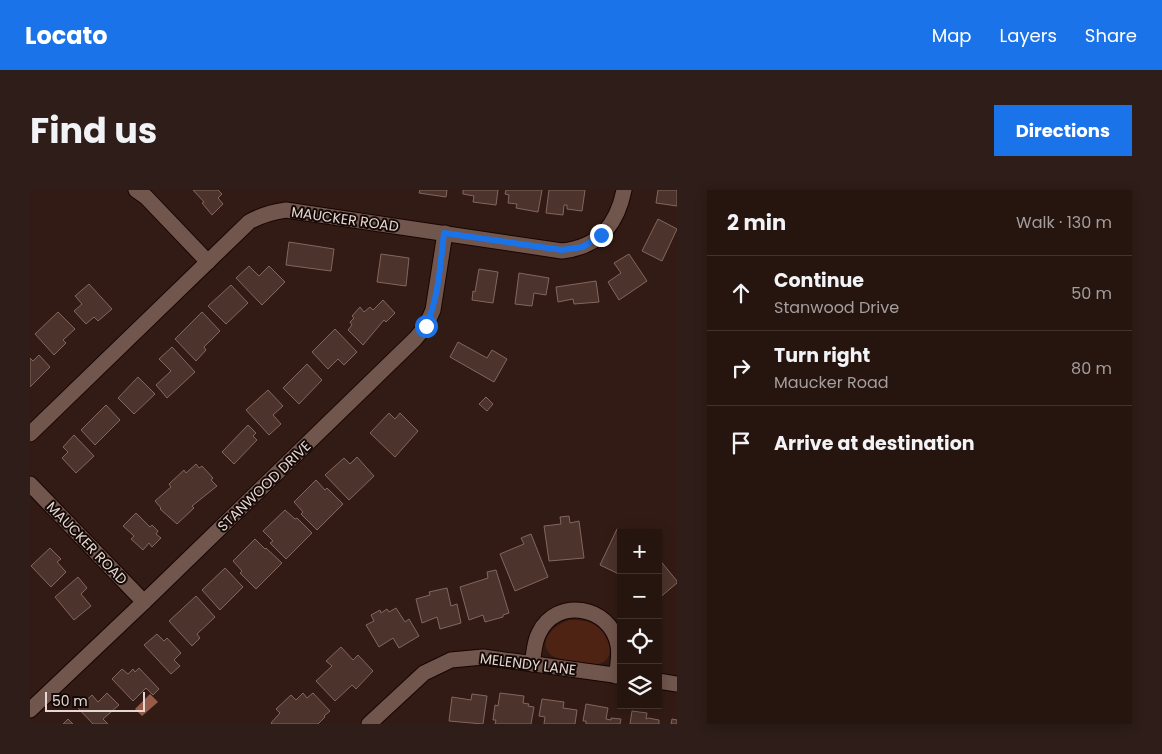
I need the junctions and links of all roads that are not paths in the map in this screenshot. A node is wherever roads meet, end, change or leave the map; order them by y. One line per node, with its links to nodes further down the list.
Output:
1 (136, 190): 4 (street)
2 (624, 190): 3 (street, MAUCKER ROAD)
3 (444, 233): 4 (street, MAUCKER ROAD); 7 (street, STANWOOD DRIVE)
4 (208, 262): 5 (street, MAUCKER ROAD)
5 (30, 434)
6 (30, 484): 7 (street, MAUCKER ROAD)
7 (144, 602): 13 (street, STANWOOD DRIVE)
8 (532, 664): 9 (street); 10 (street, MELENDY LANE); 14 (street, MELENDY LANE)
9 (619, 664)
10 (617, 676)
11 (662, 682): 12 (street)
12 (677, 684)
13 (30, 710)
14 (369, 724)

